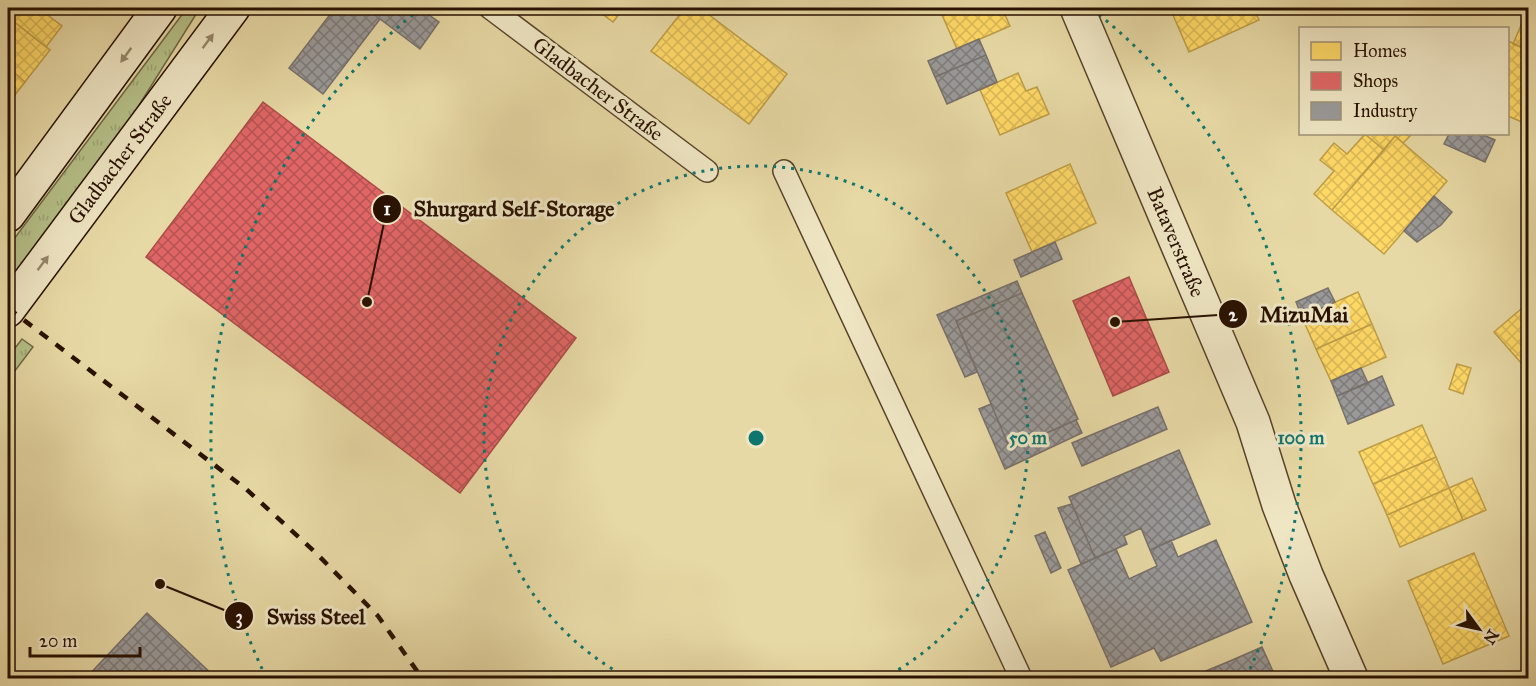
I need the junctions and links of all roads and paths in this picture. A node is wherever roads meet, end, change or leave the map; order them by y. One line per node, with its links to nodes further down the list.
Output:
1 (160, 8): 7 (street, one-way to 7)
2 (233, 8): 8 (street, Gladbacher Straße, one-way to 2)
3 (490, 8): 5 (lane, Gladbacher Straße)
4 (1077, 8): 10 (street, Bataverstraße)
5 (707, 171)
6 (784, 171): 9 (lane)
7 (8, 215)
8 (8, 310)
9 (1021, 678)
10 (1351, 678)

